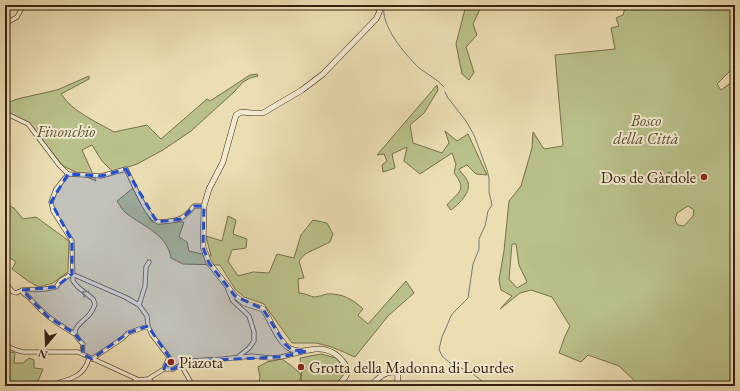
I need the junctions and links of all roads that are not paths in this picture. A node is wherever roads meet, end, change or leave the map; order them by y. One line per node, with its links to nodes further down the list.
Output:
1 (27, 5): 3 (street)
2 (381, 5): 6 (street)
3 (5, 24)
4 (5, 113): 5 (street)
5 (68, 174): 6 (street); 8 (street)
6 (204, 206): 10 (street)
7 (149, 262): 12 (street)
8 (72, 274): 11 (street); 12 (street); 14 (street, one-way to 8)
9 (5, 283): 11 (street)
10 (227, 284): 16 (street); 19 (street)
11 (22, 290): 14 (street)
12 (139, 305): 13 (street)
13 (148, 326): 18 (street); 21 (street)
14 (75, 334): 17 (street)
15 (5, 345): 17 (street)
16 (307, 351): 19 (street); 28 (street)
17 (82, 354): 18 (street)
18 (90, 358): 22 (street); 24 (street)
19 (238, 358): 20 (street)
20 (181, 365): 21 (street); 27 (street)
21 (164, 369): 23 (street)
22 (136, 379): 23 (street); 25 (street)
23 (148, 379): 26 (street)
24 (52, 386)
25 (130, 386)
26 (155, 386)
27 (193, 386)
28 (338, 386)
29 (370, 386): 30 (street)
30 (397, 386)

